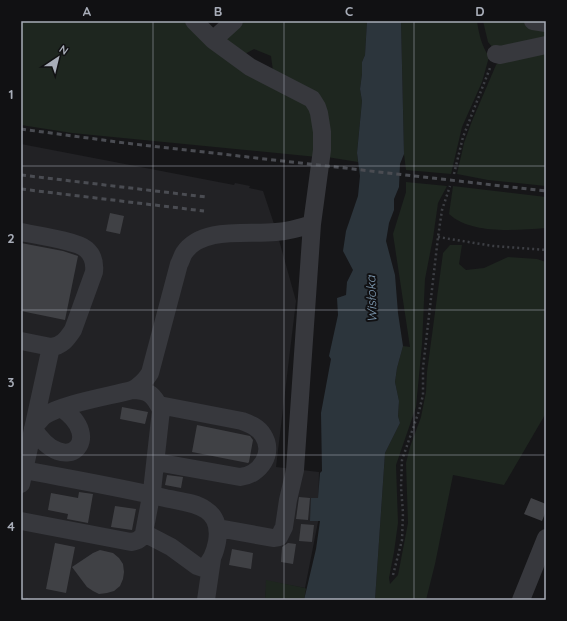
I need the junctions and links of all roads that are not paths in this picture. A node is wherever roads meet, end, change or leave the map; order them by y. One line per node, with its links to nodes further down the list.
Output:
1 (194, 21): 5 (street)
2 (234, 21): 5 (street)
3 (533, 21): 4 (street)
4 (546, 23)
5 (213, 40): 8 (street)
6 (546, 45): 7 (street)
7 (496, 54)
8 (312, 224): 12 (street); 20 (street)
9 (21, 232): 11 (street)
10 (21, 341): 11 (street)
11 (51, 347): 15 (street)
12 (132, 390): 13 (street); 14 (street)
13 (159, 405): 16 (street); 16 (street)
14 (61, 408): 15 (street); 15 (street)
15 (33, 428): 17 (street)
16 (156, 462): 18 (street)
17 (23, 477): 18 (street)
18 (151, 495): 20 (street); 21 (street)
19 (21, 521): 21 (street)
20 (218, 528): 23 (street)
21 (144, 533): 23 (street)
22 (546, 538): 25 (street)
23 (212, 559): 24 (street)
24 (206, 600)
25 (521, 600)

